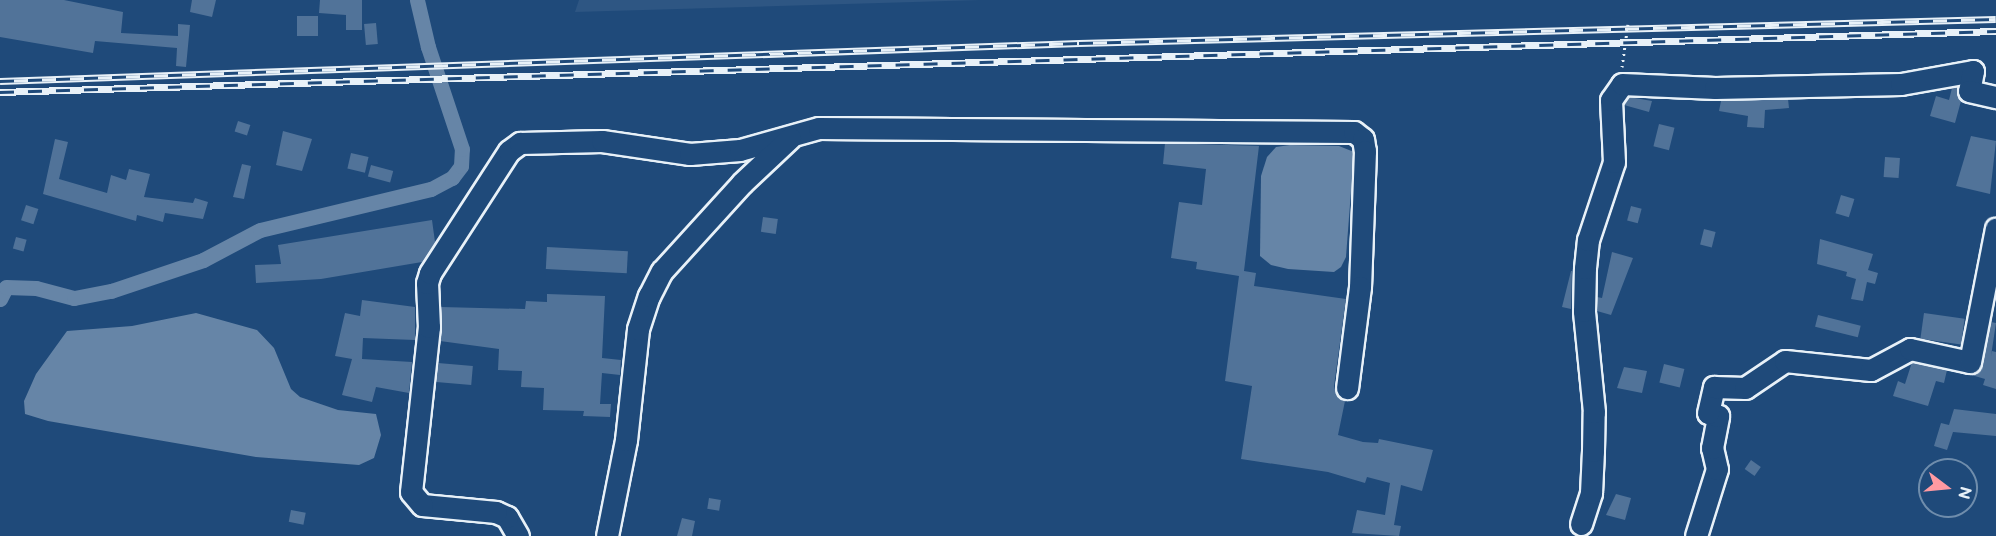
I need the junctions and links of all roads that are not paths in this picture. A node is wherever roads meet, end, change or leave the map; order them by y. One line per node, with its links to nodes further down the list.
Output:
1 (1996, 97): 5 (street)
2 (797, 131): 4 (street); 6 (street); 7 (street)
3 (1996, 228): 8 (street)
4 (1347, 388)
5 (1581, 524)
6 (518, 536)
7 (606, 536)
8 (1696, 536)

